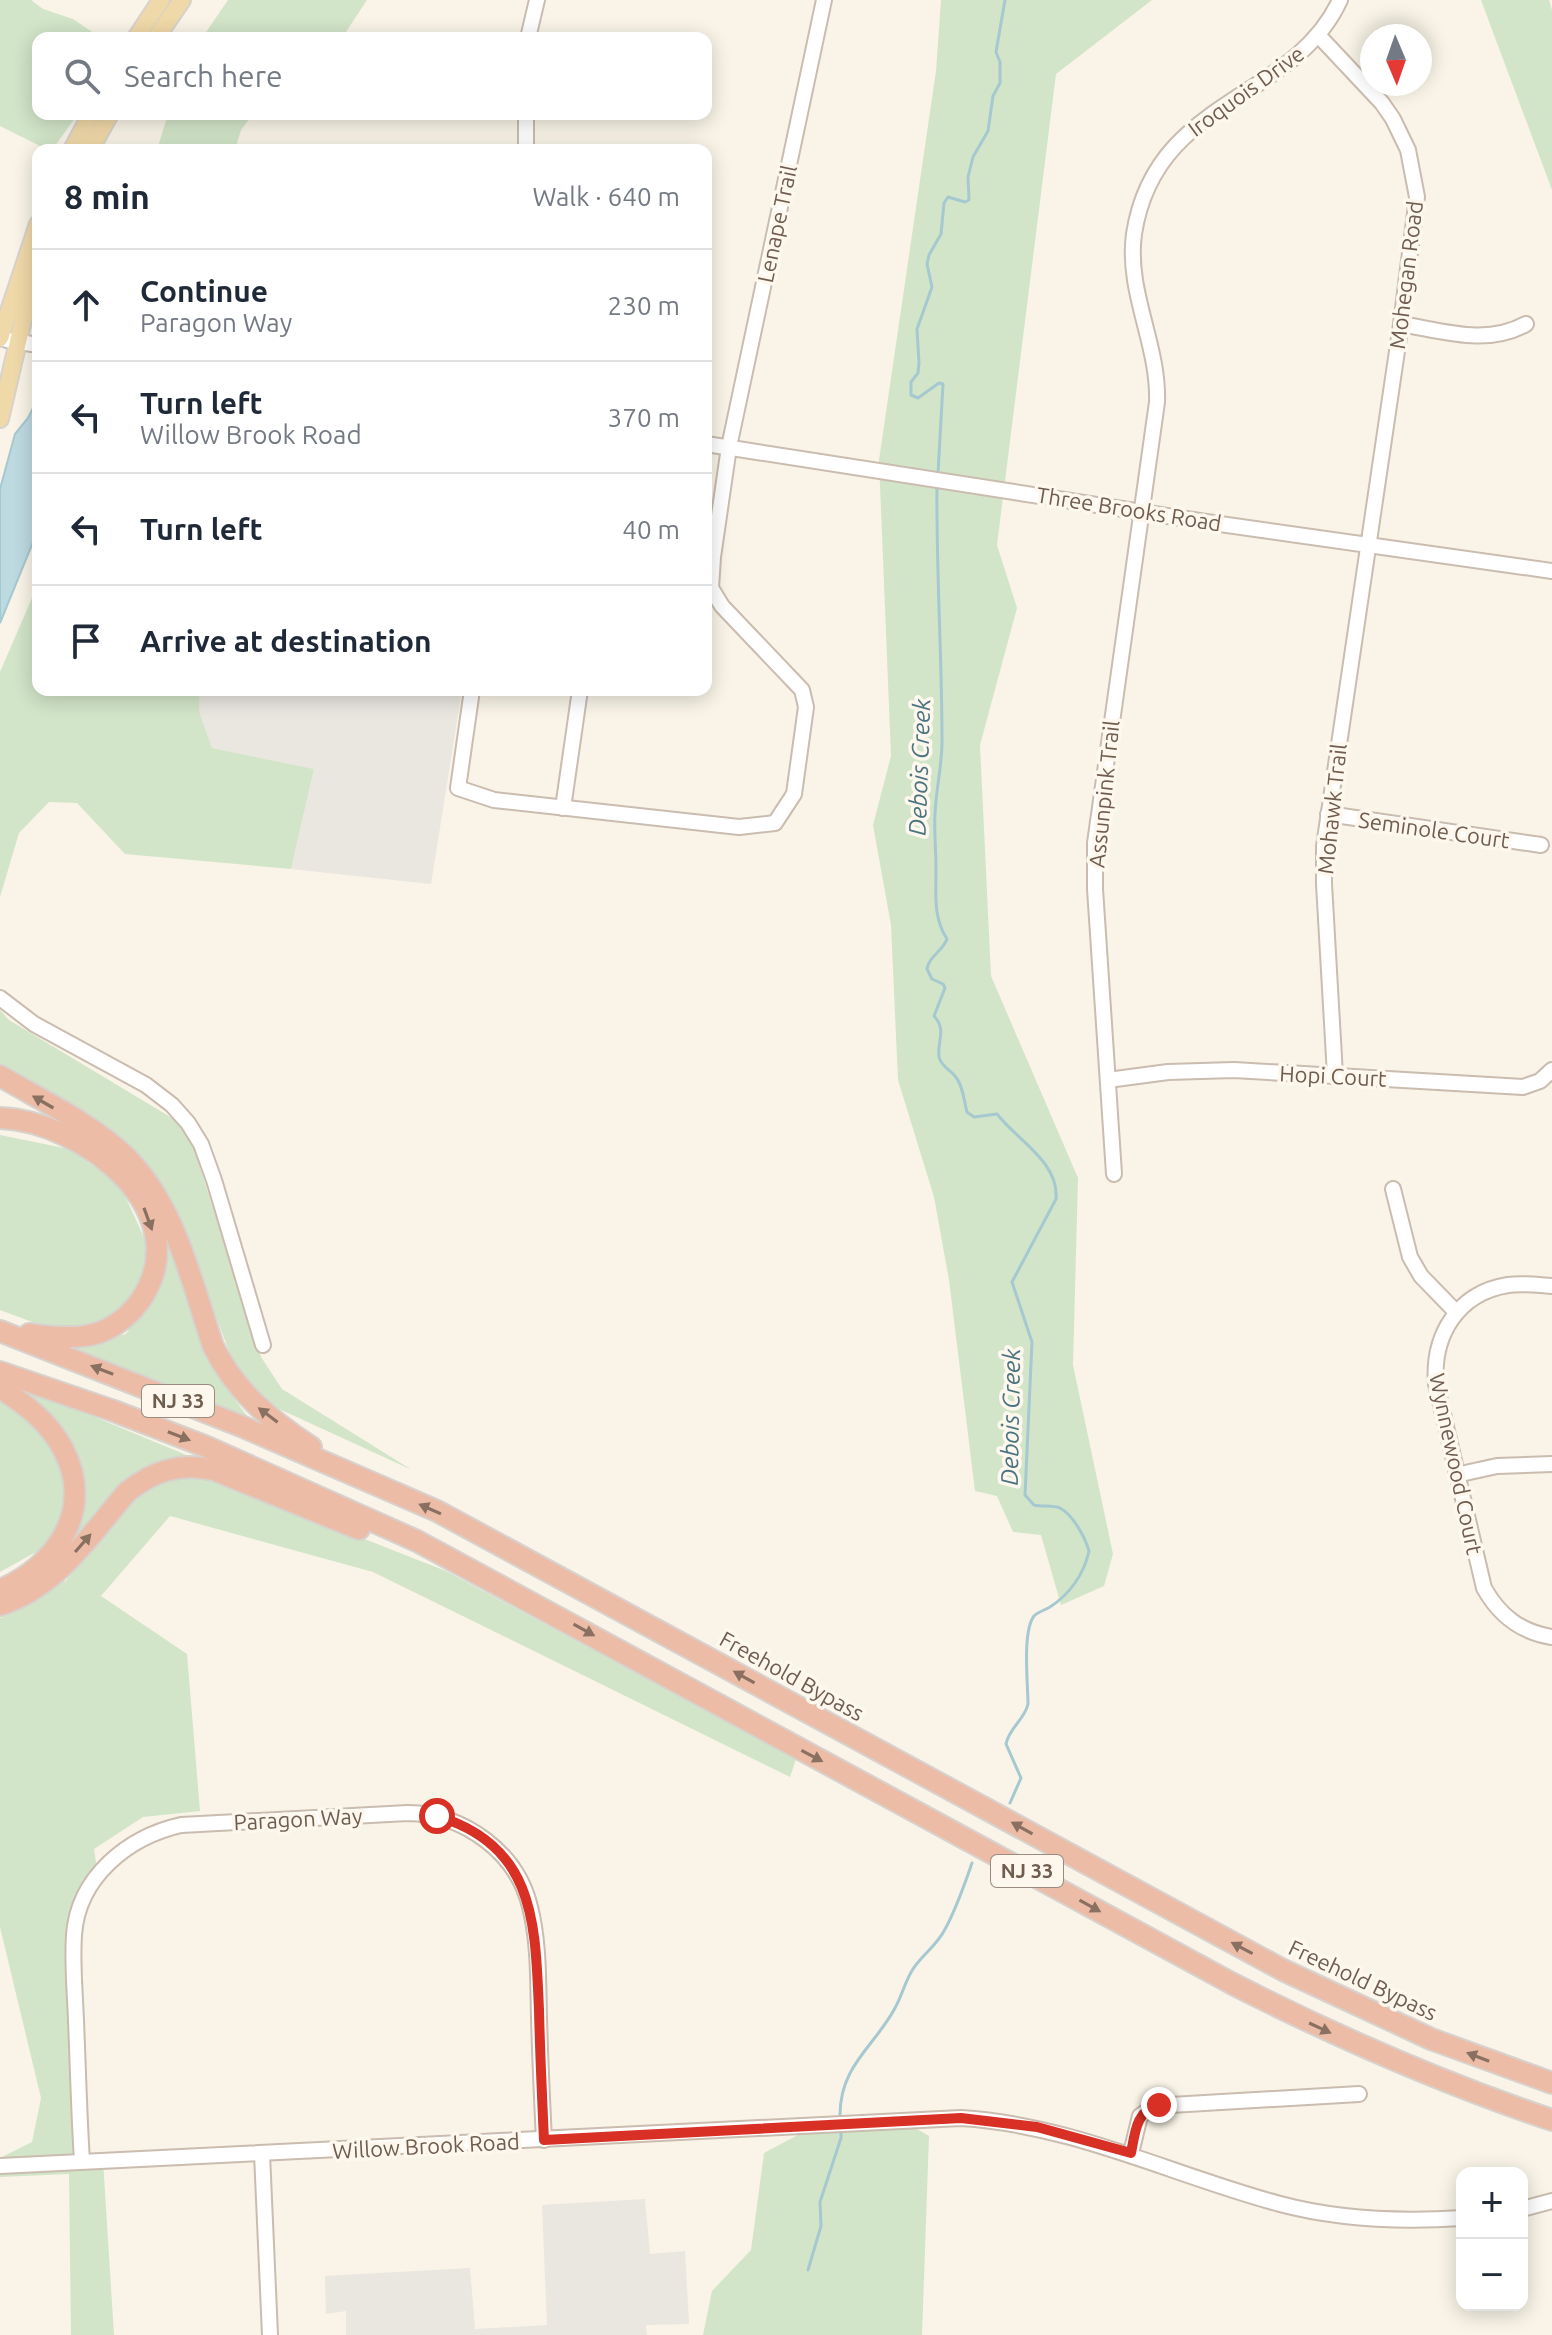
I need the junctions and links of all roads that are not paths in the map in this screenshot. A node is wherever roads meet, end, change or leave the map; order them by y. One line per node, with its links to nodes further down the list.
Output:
1 (161, 0): 6 (main road)
2 (182, 0): 7 (main road)
3 (537, 0): 8 (street)
4 (824, 0): 24 (street, Lenape Trail)
5 (1340, 0): 9 (street, Iroquois Drive)
6 (140, 32)
7 (160, 32)
8 (529, 32)
9 (1319, 36): 18 (street, Mohegan Road); 25 (street, Iroquois Drive)
10 (88, 120): 13 (main road)
11 (107, 120): 14 (main road)
12 (526, 120): 15 (street)
13 (75, 144)
14 (93, 144)
15 (526, 144)
16 (32, 247): 20 (main road)
17 (32, 285): 20 (main road)
18 (1401, 324): 19 (street); 27 (street, Mohegan Road)
19 (1526, 324)
20 (8, 340): 21 (street); 22 (main road)
21 (32, 344)
22 (0, 419)
23 (712, 445): 24 (street, Three Brooks Road)
24 (729, 447): 25 (street, Three Brooks Road); 26 (street, Lenape Trail)
25 (1141, 511): 27 (street, Three Brooks Road); 39 (street, Assunpink Trail)
26 (712, 545)
27 (1367, 545): 28 (street, Three Brooks Road); 33 (street, Mohawk Trail)
28 (1552, 571)
29 (712, 590): 32 (street, Lenape Trail)
30 (471, 696): 32 (street)
31 (579, 696): 32 (street)
32 (563, 808)
33 (1328, 814): 34 (street, Seminole Court); 37 (street, Mohawk Trail)
34 (1541, 845)
35 (0, 998): 46 (street)
36 (1552, 1070): 37 (street, Hopi Court)
37 (1335, 1075): 39 (street, Hopi Court)
38 (0, 1076): 51 (highway, one-way to 38)
39 (1108, 1080): 41 (street, Assunpink Trail)
40 (0, 1118): 45 (highway, one-way to 45)
41 (1114, 1174)
42 (1393, 1189): 44 (street)
43 (1552, 1286): 44 (street)
44 (1455, 1311): 50 (street, Wynnewood Court)
45 (0, 1331): 51 (highway, Freehold Bypass / NJ 33, one-way to 45)
46 (263, 1345)
47 (0, 1372): 53 (highway, NJ 33, one-way to 53)
48 (0, 1388): 52 (highway)
49 (1552, 1464): 50 (street)
50 (1456, 1475): 55 (street, Wynnewood Court)
51 (355, 1476): 56 (highway, Freehold Bypass / NJ 33, one-way to 51)
52 (0, 1590)
53 (516, 1592): 54 (highway, one-way to 53); 58 (highway, NJ 33, one-way to 58)
54 (0, 1605)
55 (1552, 1637)
56 (1552, 2083)
57 (1359, 2094): 60 (street)
58 (1552, 2120)
59 (544, 2140): 60 (street, Willow Brook Road); 61 (street, Willow Brook Road); 62 (street, Paragon Way)
60 (1131, 2153): 66 (street, Willow Brook Road)
61 (262, 2154): 62 (street, Willow Brook Road); 67 (street)
62 (82, 2161): 63 (street, Willow Brook Road)
63 (0, 2166)
64 (1552, 2201): 65 (street)
65 (1528, 2207)
66 (1456, 2218)
67 (270, 2335)

